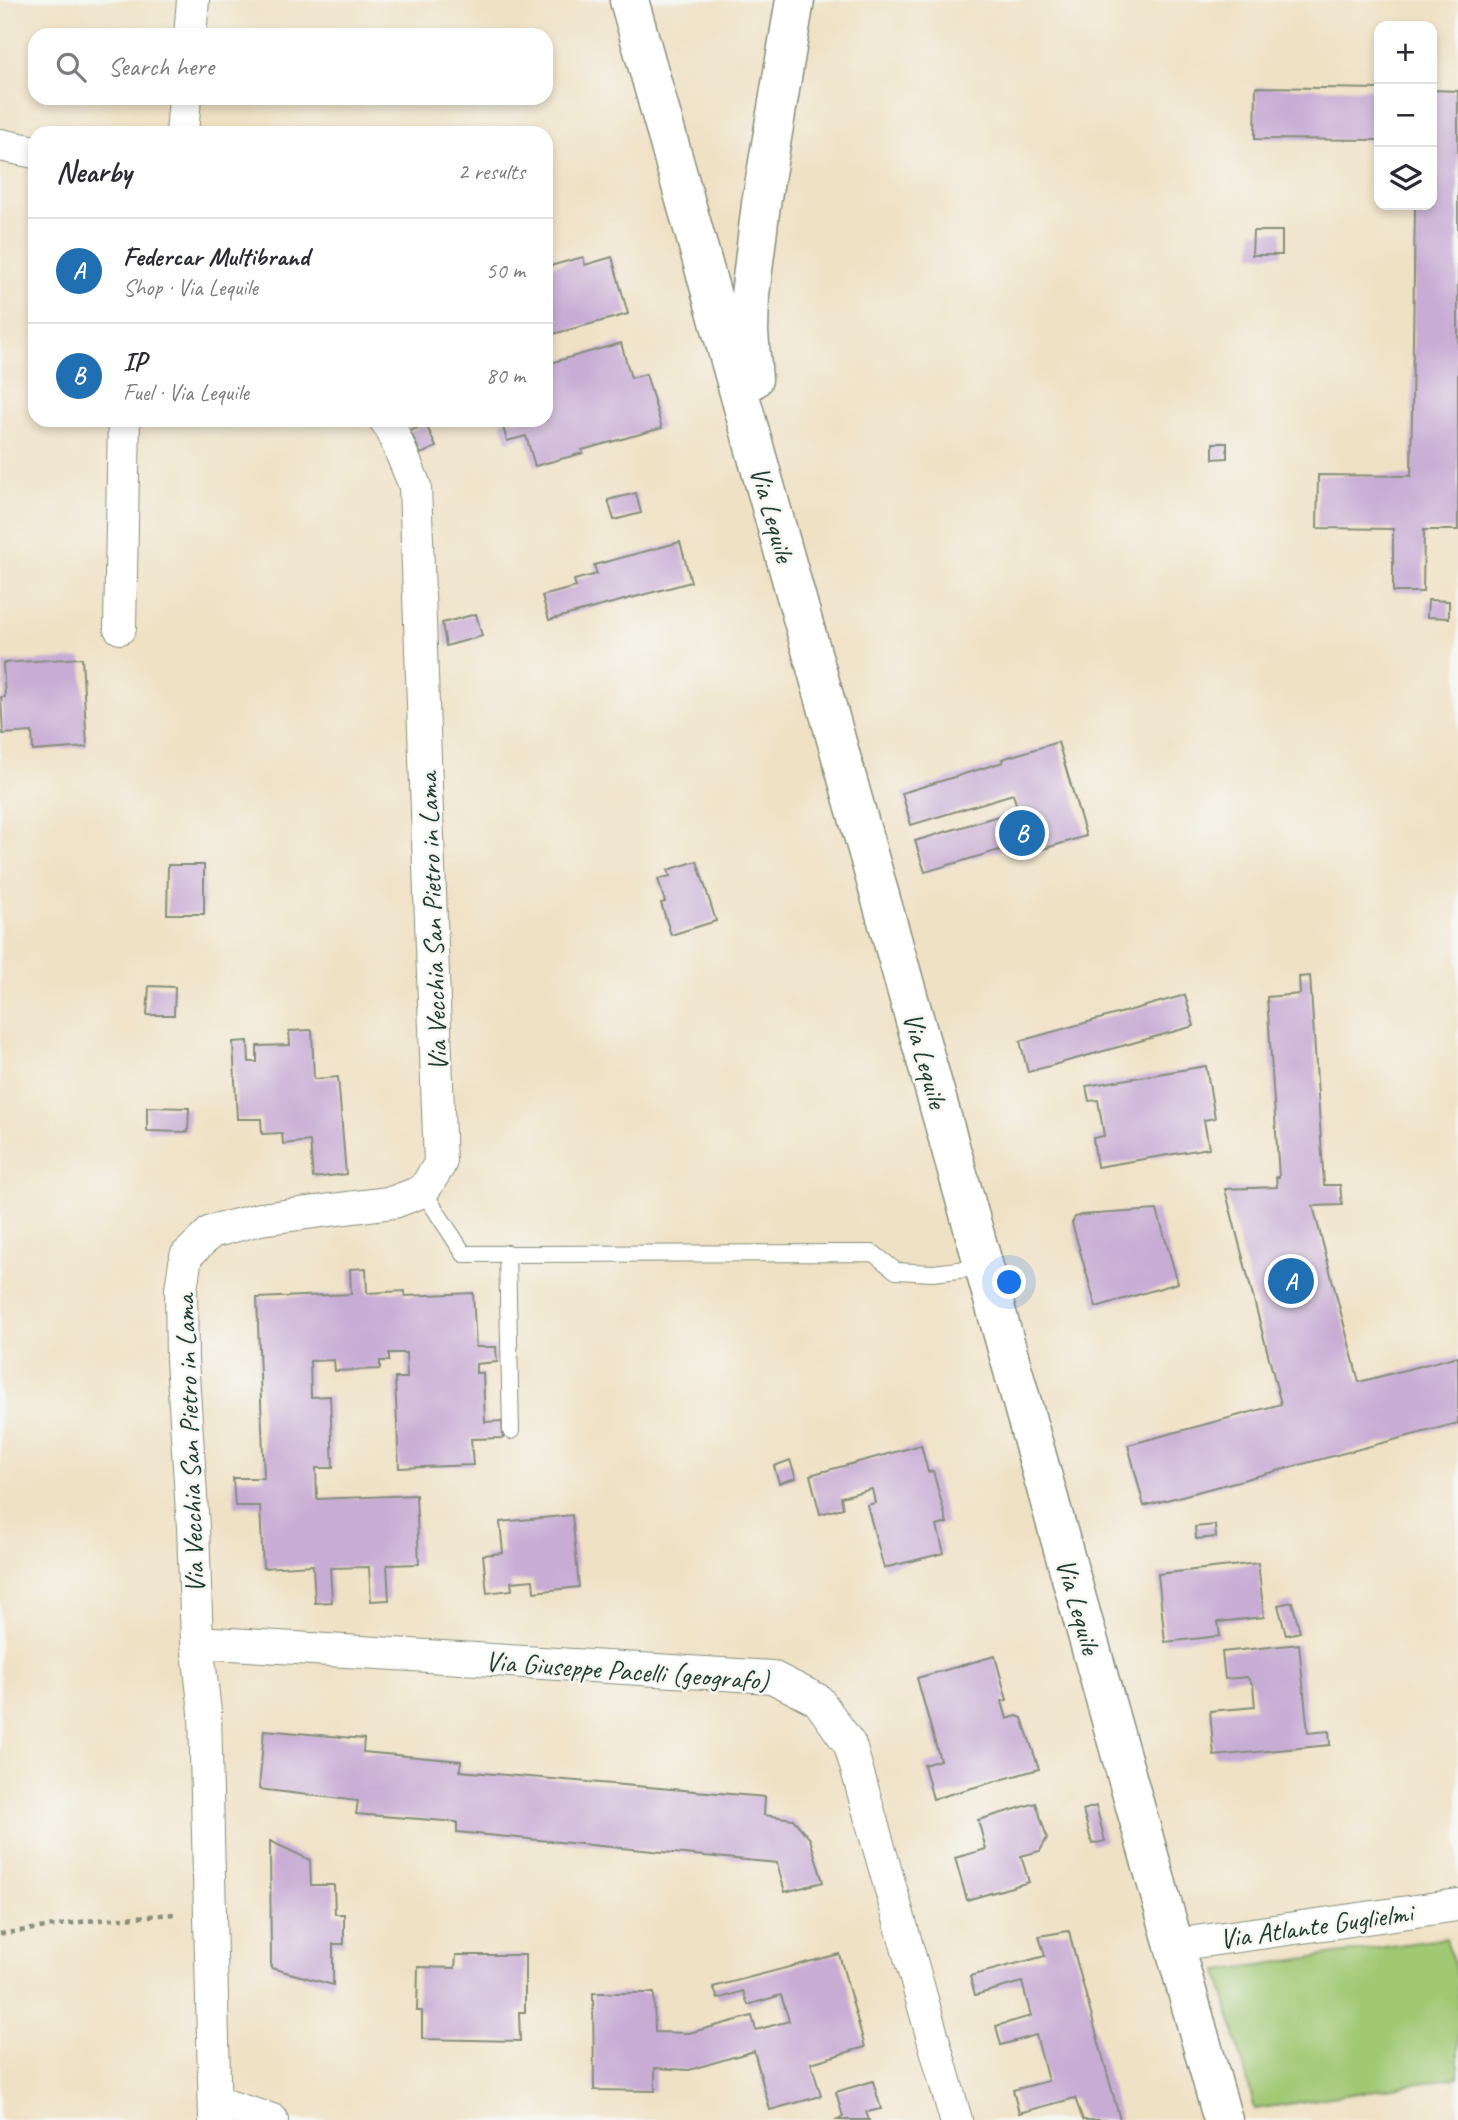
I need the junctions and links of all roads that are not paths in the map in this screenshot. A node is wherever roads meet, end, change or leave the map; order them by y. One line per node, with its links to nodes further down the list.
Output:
1 (193, 0): 4 (street)
2 (629, 0): 11 (main road, Via Lequile)
3 (795, 0): 11 (main road)
4 (191, 28)
5 (184, 105): 6 (street)
6 (183, 126)
7 (0, 145): 8 (street)
8 (28, 151)
9 (124, 427): 12 (street)
10 (390, 427): 13 (street, Via Vecchia San Pietro in Lama)
11 (780, 536): 15 (main road, Via Lequile)
12 (120, 628)
13 (423, 1191): 14 (lane); 17 (street, Via Vecchia San Pietro in Lama)
14 (507, 1253): 15 (lane); 16 (lane)
15 (984, 1267): 19 (main road, Via Lequile)
16 (511, 1431)
17 (197, 1643): 20 (street, Via Vecchia San Pietro in Lama); 22 (street, Via Giuseppe Pacelli (geografo))
18 (1458, 1905): 19 (street, Via Atlante Guglielmi)
19 (1174, 1945): 23 (main road, Via Lequile)
20 (215, 2111): 21 (street)
21 (272, 2120)
22 (956, 2120)
23 (1223, 2120)

